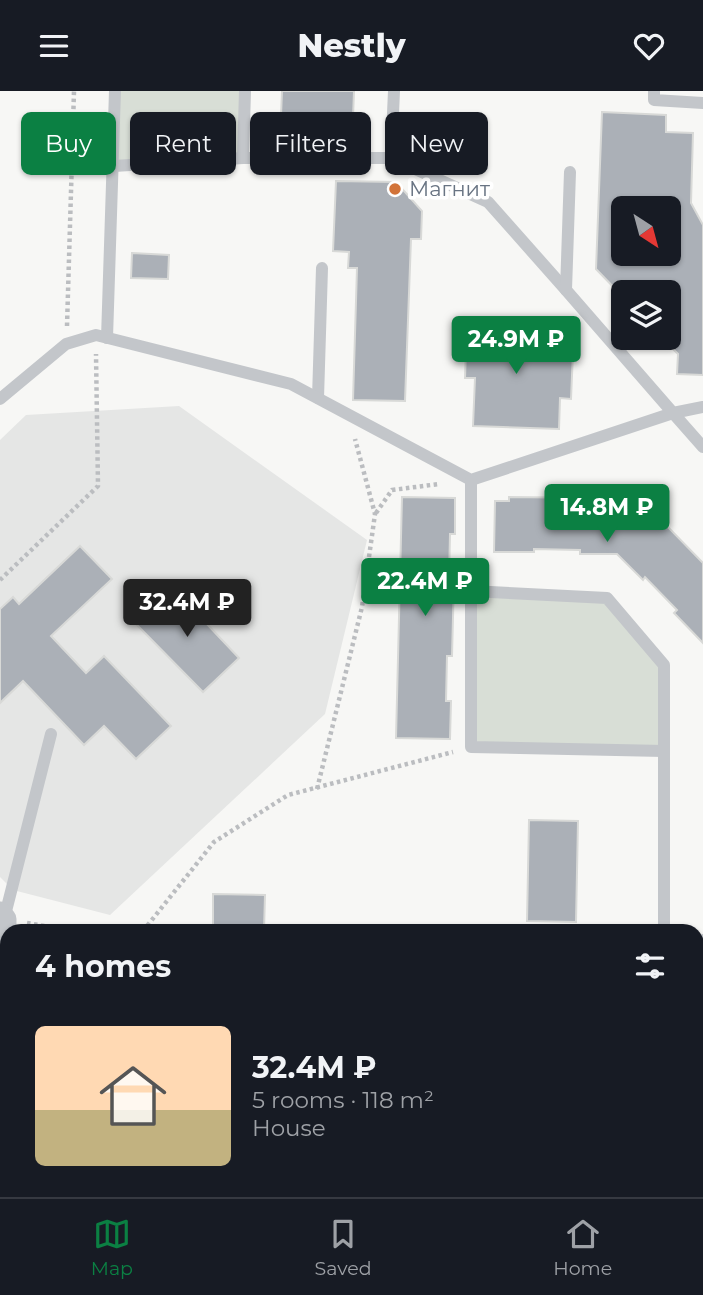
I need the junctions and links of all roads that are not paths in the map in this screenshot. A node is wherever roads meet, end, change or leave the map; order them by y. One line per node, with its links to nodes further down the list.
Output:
1 (115, 91): 6 (lane)
2 (245, 91): 8 (lane)
3 (394, 91): 7 (lane)
4 (654, 91): 5 (lane)
5 (703, 103)
6 (115, 112)
7 (393, 112)
8 (243, 158): 9 (lane); 10 (lane)
9 (385, 158)
10 (116, 166)
11 (570, 172): 15 (lane)
12 (113, 175): 16 (lane)
13 (428, 175): 15 (lane)
14 (322, 268): 17 (lane)
15 (566, 290): 20 (lane)
16 (102, 337): 17 (lane); 18 (lane)
17 (318, 398): 22 (lane)
18 (0, 399)
19 (703, 407): 20 (lane)
20 (673, 413): 21 (lane); 22 (lane)
21 (703, 447)
22 (471, 479): 23 (lane)
23 (471, 591): 25 (lane); 25 (lane)
24 (51, 734): 26 (lane)
25 (664, 751): 27 (lane)
26 (2, 917)
27 (664, 924)

